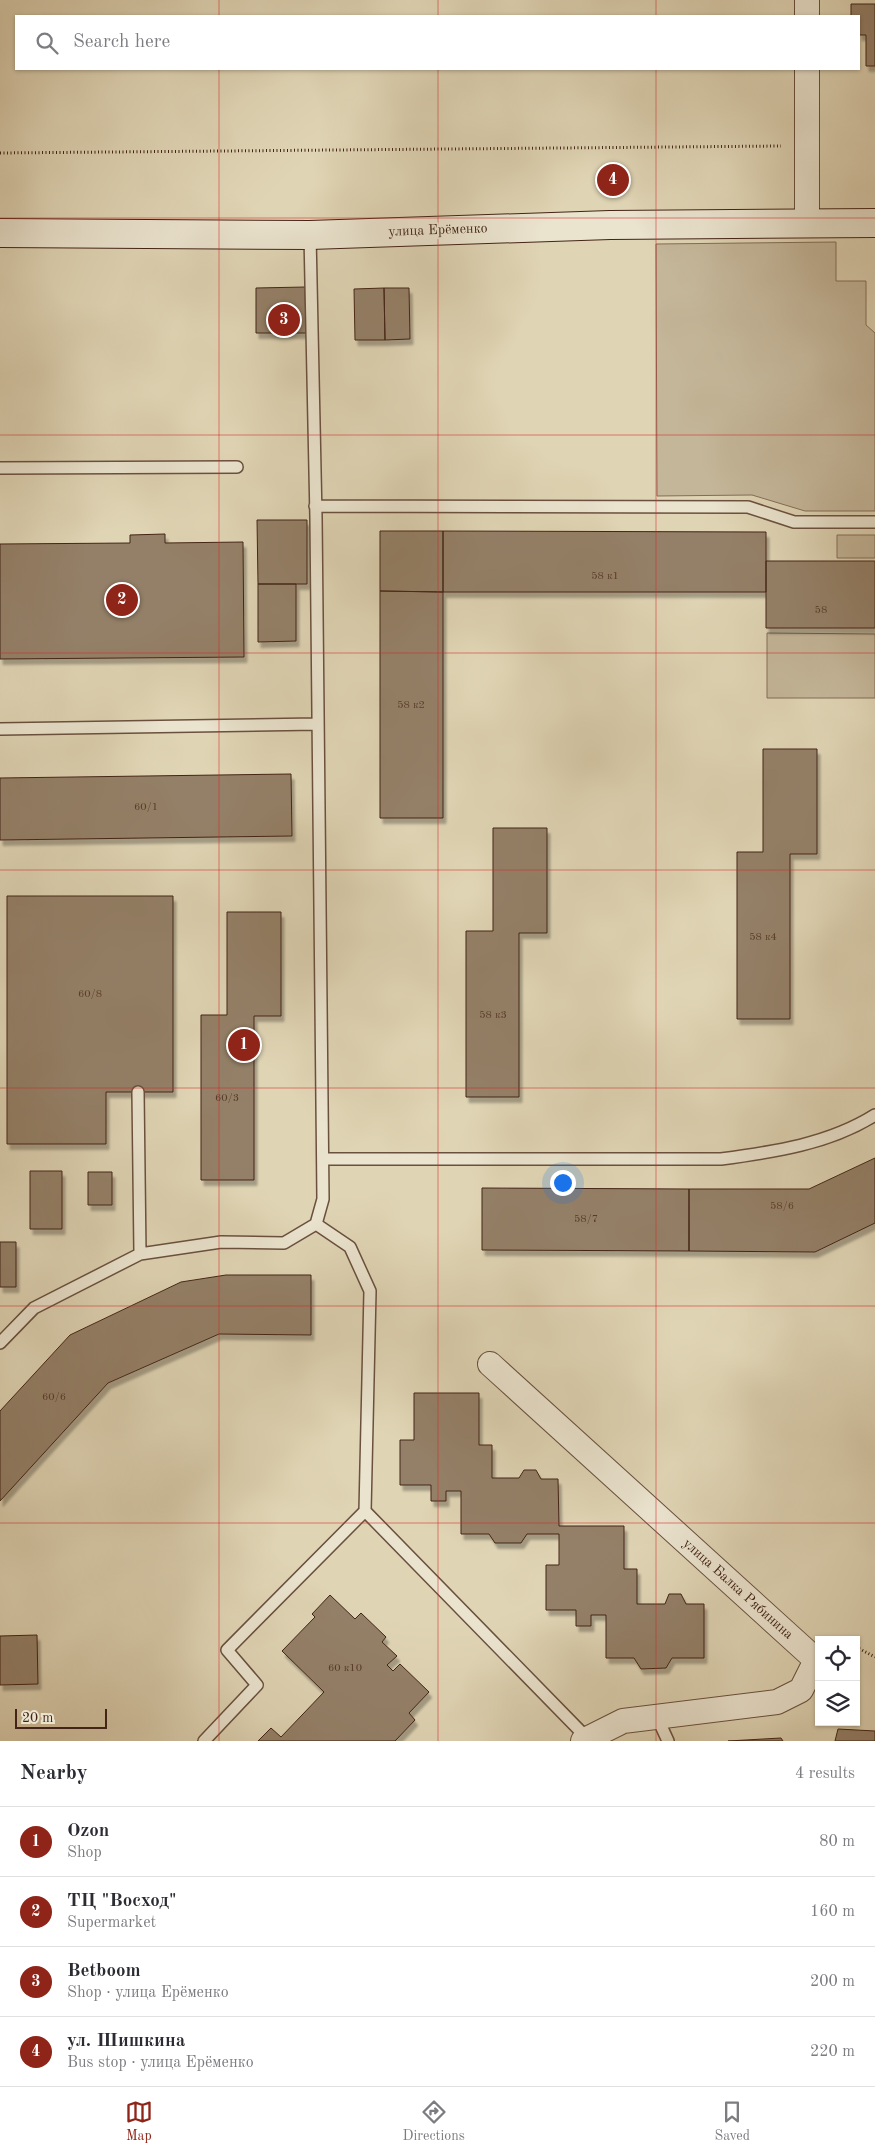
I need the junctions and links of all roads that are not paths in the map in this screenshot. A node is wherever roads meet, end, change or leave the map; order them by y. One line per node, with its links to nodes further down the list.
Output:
1 (807, 0): 2 (street)
2 (807, 15)
3 (807, 70): 4 (street)
4 (807, 223): 5 (main road, улица Ерёменко); 7 (main road, улица Ерёменко)
5 (875, 223)
6 (0, 234): 7 (main road, улица Ерёменко)
7 (310, 235): 10 (lane)
8 (237, 467): 9 (lane)
9 (0, 468)
10 (315, 506): 11 (lane); 12 (lane)
11 (875, 522)
12 (317, 724): 13 (lane); 16 (lane)
13 (0, 729)
14 (138, 1092): 18 (lane)
15 (875, 1115): 16 (lane)
16 (323, 1159): 17 (lane)
17 (316, 1224): 18 (lane); 21 (lane)
18 (140, 1254): 19 (lane)
19 (0, 1342)
20 (490, 1364): 22 (street, улица Балка Рябинина)
21 (364, 1511): 23 (lane); 24 (lane)
22 (657, 1717): 23 (street, улица Балка Рябинина); 25 (lane)
23 (585, 1740)
24 (204, 1741)
25 (668, 1741)

